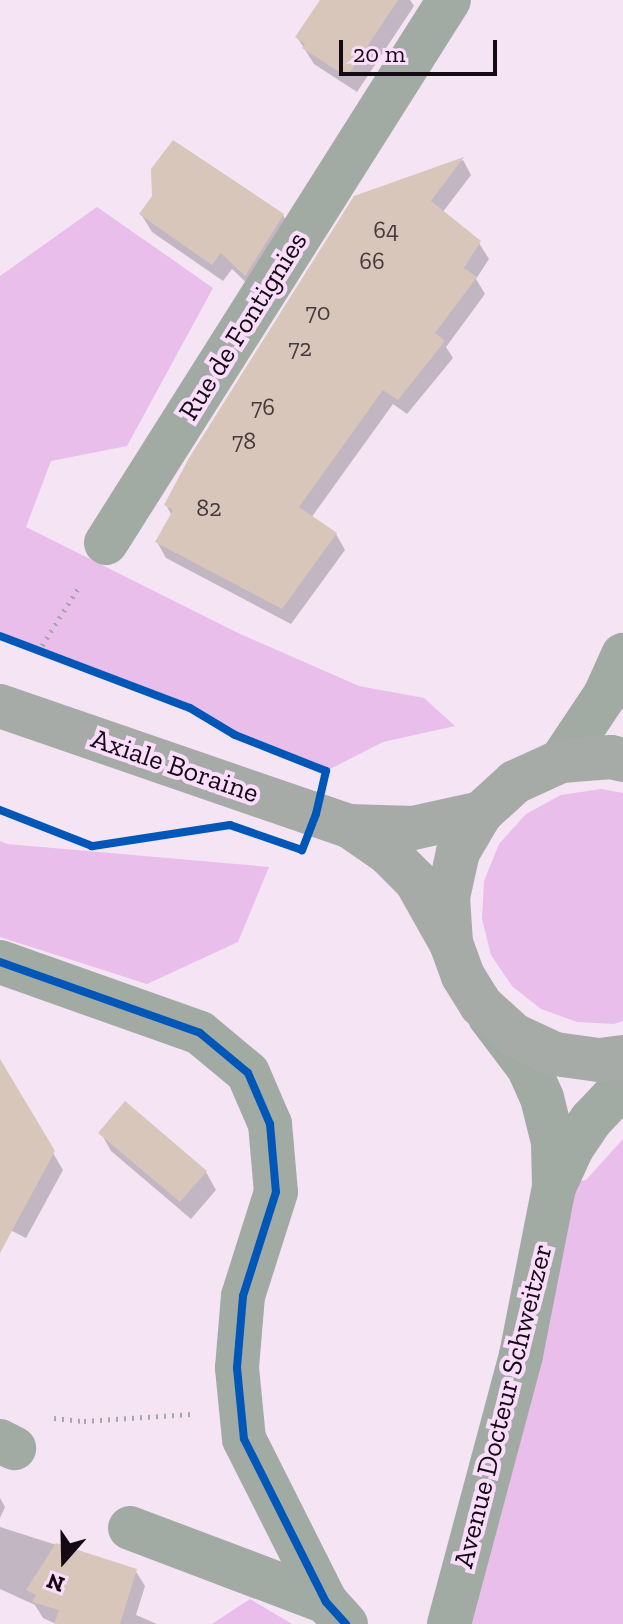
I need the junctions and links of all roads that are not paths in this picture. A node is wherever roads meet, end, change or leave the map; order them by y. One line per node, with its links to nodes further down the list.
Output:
1 (449, 0): 2 (street, Rue de Fontignies)
2 (106, 543)
3 (623, 655): 6 (street)
4 (0, 706): 8 (main road, Axiale Boraine)
5 (623, 760): 6 (main road, Axiale Boraine)
6 (561, 761): 7 (main road, Axiale Boraine)
7 (481, 813): 8 (main road, Axiale Boraine); 9 (main road, Axiale Boraine)
8 (349, 826): 9 (main road, Axiale Boraine)
9 (451, 943): 11 (main road, Axiale Boraine)
10 (0, 962): 16 (street)
11 (481, 1005): 12 (main road, Axiale Boraine); 14 (street)
12 (623, 1057)
13 (623, 1086): 14 (street)
14 (554, 1187): 17 (street, Avenue Docteur Schweitzer)
15 (130, 1528): 16 (street)
16 (336, 1613)
17 (449, 1624)

